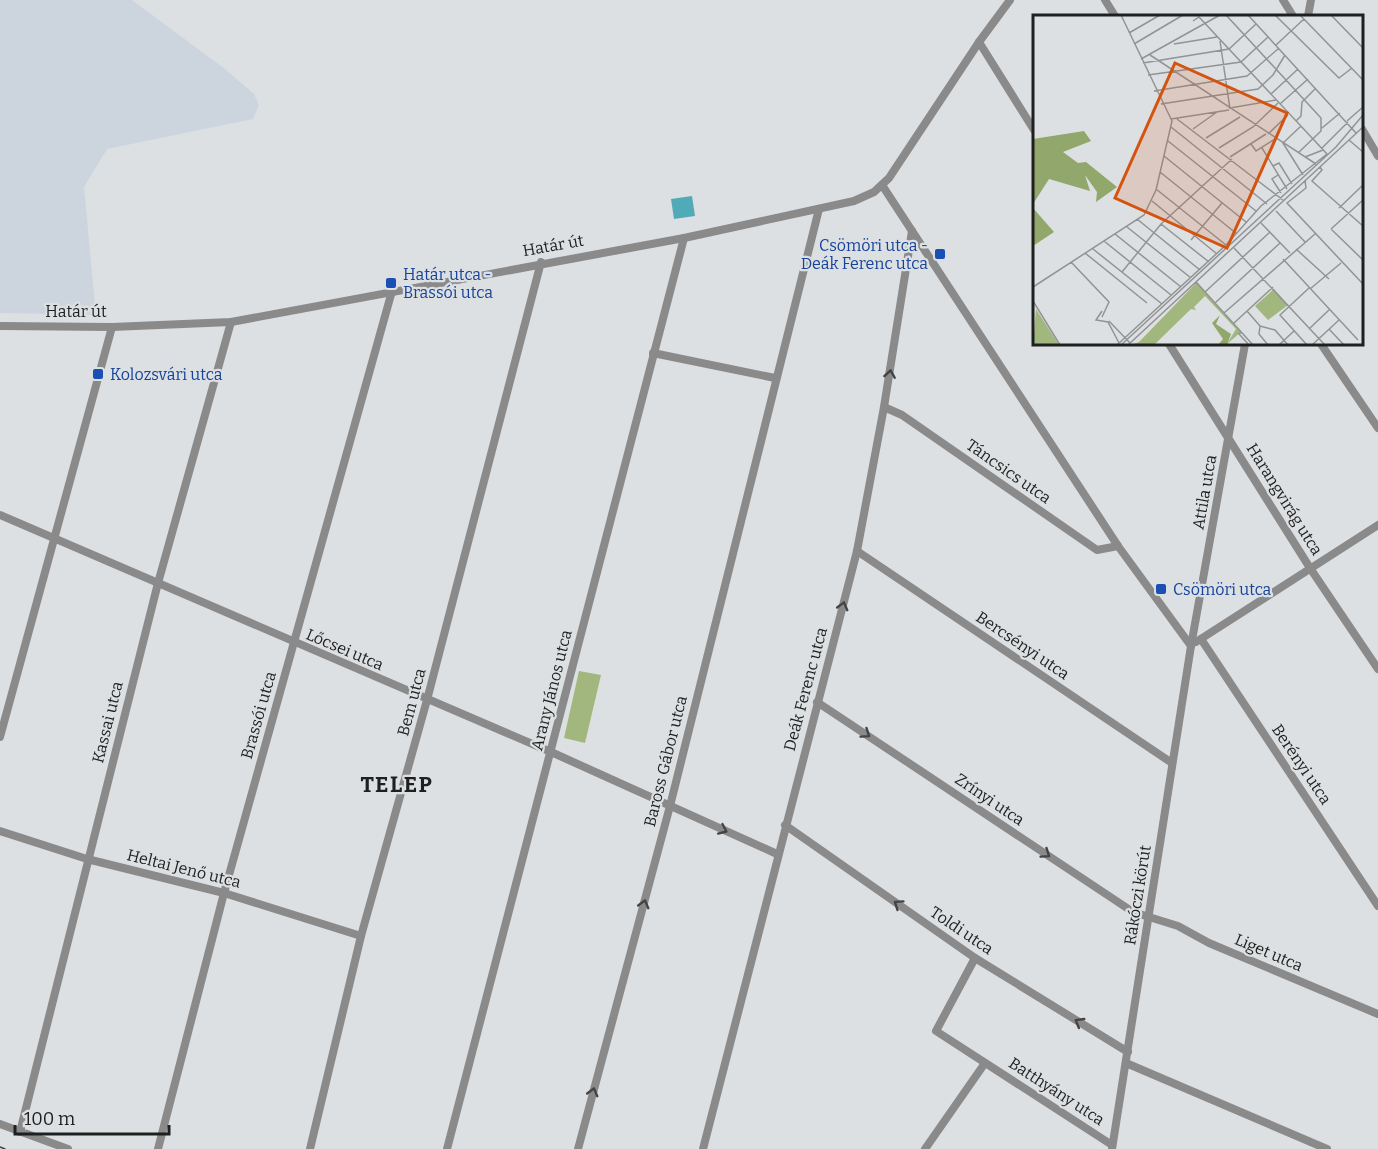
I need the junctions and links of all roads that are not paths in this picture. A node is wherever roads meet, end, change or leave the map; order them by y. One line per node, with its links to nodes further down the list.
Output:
1 (1010, 0): 8 (street, Határ út)
2 (1105, 0): 5 (street)
3 (1283, 0): 6 (street)
4 (1311, 0): 7 (street)
5 (1114, 15)
6 (1292, 15)
7 (1308, 15)
8 (979, 42): 9 (street); 12 (street, Határ út)
9 (1033, 127)
10 (1363, 131): 11 (street)
11 (1378, 156)
12 (882, 185): 13 (street, Határ út); 14 (street)
13 (819, 209): 15 (street, Határ út); 25 (street, Baross Gábor utca)
14 (912, 231): 26 (street, Deák Ferenc utca, one-way to 14); 32 (street)
15 (684, 237): 16 (street, Határ út); 24 (street, Arany János utca)
16 (541, 262): 17 (street, Határ út); 40 (street, Bem utca)
17 (392, 291): 18 (street, Határ út); 37 (street, Brassói utca)
18 (231, 322): 20 (street, Határ út); 35 (street, Kassai utca)
19 (0, 326): 20 (street, Határ út)
20 (112, 327): 31 (street)
21 (1170, 345): 28 (street, Harangvirág utca)
22 (1245, 345): 28 (street, Attila utca)
23 (1322, 345): 27 (street)
24 (653, 353): 25 (street); 43 (street, Arany János utca)
25 (775, 378): 45 (street, Baross Gábor utca)
26 (884, 407): 32 (street, Táncsics utca); 33 (street, Deák Ferenc utca)
27 (1378, 428)
28 (1229, 438): 34 (street, Harangvirág utca); 38 (street, Attila utca)
29 (0, 515): 31 (street, Lőcsei utca)
30 (1378, 525): 34 (street)
31 (54, 538): 35 (street, Lőcsei utca); 42 (street)
32 (1118, 546): 38 (street)
33 (857, 551): 41 (street, Deák Ferenc utca, one-way to 33); 44 (street, Bercsényi utca)
34 (1310, 568): 36 (street); 39 (street, Harangvirág utca)
35 (158, 583): 37 (street, Lőcsei utca); 49 (street, Kassai utca)
36 (1201, 639): 38 (street); 51 (street, Berényi utca)
37 (294, 643): 40 (street, Lőcsei utca); 50 (street, Brassói utca)
38 (1191, 646): 44 (street, Rákóczi körút)
39 (1378, 669)
40 (427, 700): 43 (street, Lőcsei utca); 53 (street, Bem utca)
41 (817, 702): 46 (street, Deák Ferenc utca); 52 (street, Zrínyi utca, one-way to 52)
42 (0, 737)
43 (551, 752): 45 (street, Lőcsei utca); 65 (street, Arany János utca)
44 (1172, 763): 52 (street, Rákóczi körút)
45 (670, 806): 48 (street, Lőcsei utca, one-way to 48); 66 (street, Baross Gábor utca, one-way to 45)
46 (785, 825): 48 (street, Deák Ferenc utca); 54 (street, Toldi utca, one-way to 46)
47 (0, 831): 49 (street, Heltai Jenő utca)
48 (777, 854): 67 (street, Deák Ferenc utca)
49 (87, 859): 50 (street, Heltai Jenő utca); 60 (street, Kassai utca)
50 (224, 893): 53 (street, Heltai Jenő utca); 63 (street, Brassói utca)
51 (1378, 906)
52 (1148, 917): 55 (street, Liget utca); 56 (street, Rákóczi körút)
53 (361, 936): 64 (street, Bem utca)
54 (975, 958): 56 (street, Toldi utca, one-way to 54); 57 (street, Batthyány utca)
55 (1378, 1014)
56 (1128, 1052): 58 (street, Rákóczi körút)
57 (985, 1063): 61 (street, Batthyány utca); 68 (street, Batthyány utca)
58 (1126, 1063): 61 (street, Rákóczi körút); 69 (street)
59 (0, 1124): 60 (street)
60 (20, 1132): 62 (street)
61 (1112, 1147)
62 (68, 1149)
63 (158, 1149)
64 (310, 1149)
65 (447, 1149)
66 (578, 1149)
67 (703, 1149)
68 (925, 1149)
69 (1327, 1149)

